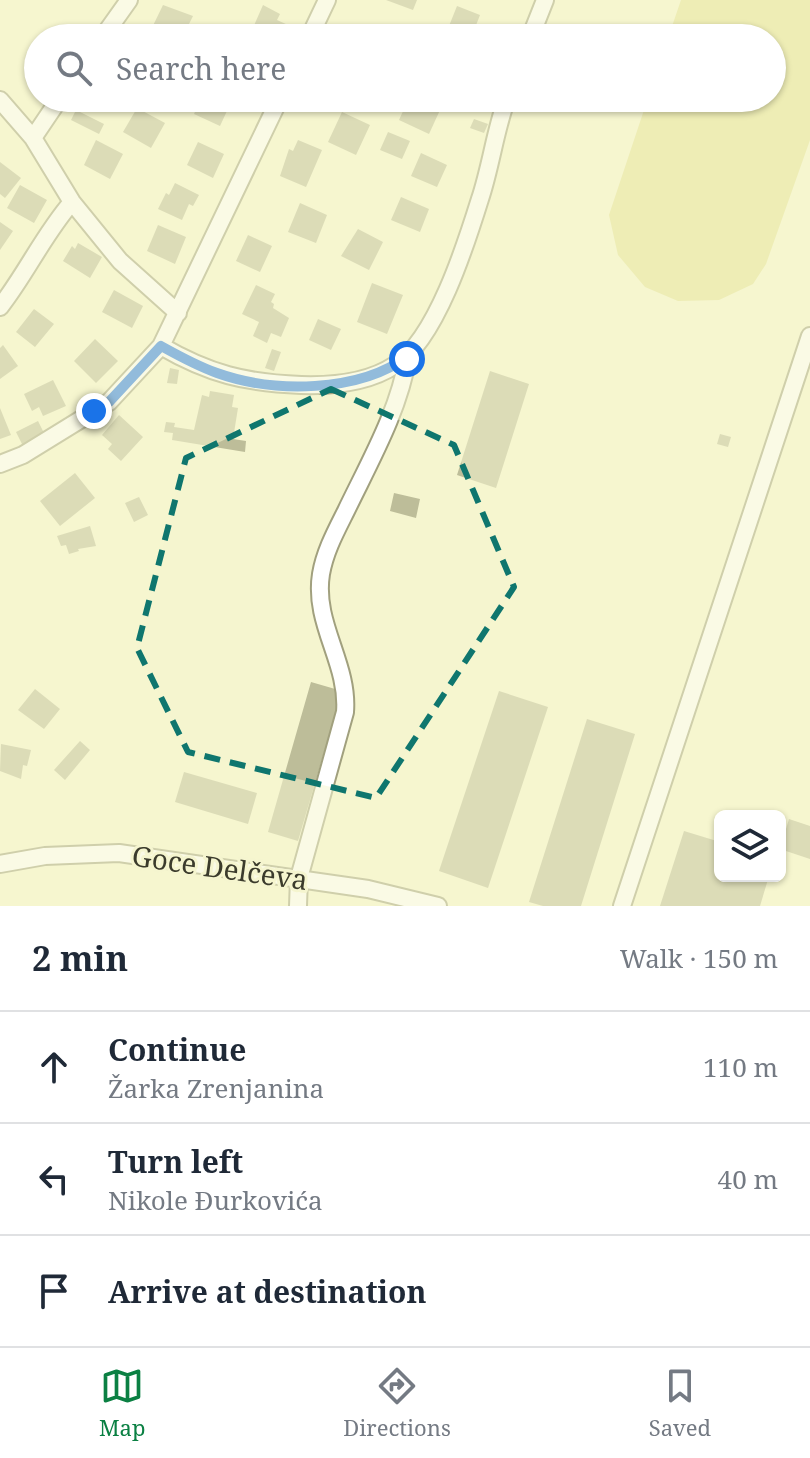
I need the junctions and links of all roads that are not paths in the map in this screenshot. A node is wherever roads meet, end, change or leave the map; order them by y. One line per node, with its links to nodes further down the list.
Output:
1 (129, 0): 4 (street)
2 (327, 0): 5 (street)
3 (545, 0): 6 (street)
4 (112, 24)
5 (316, 24)
6 (536, 24)
7 (0, 100): 11 (street)
8 (51, 112): 11 (street)
9 (273, 112): 14 (street)
10 (503, 112): 17 (street)
11 (33, 138): 12 (street)
12 (72, 202): 13 (street); 14 (street)
13 (0, 307)
14 (178, 313): 16 (street)
15 (810, 336): 23 (street)
16 (161, 346): 17 (street); 18 (street)
17 (408, 356): 20 (street)
18 (0, 464)
19 (0, 864): 20 (street, Goce Delčeva)
20 (299, 878): 21 (street); 22 (street, Goce Delčeva)
21 (298, 906)
22 (438, 906)
23 (622, 906)

